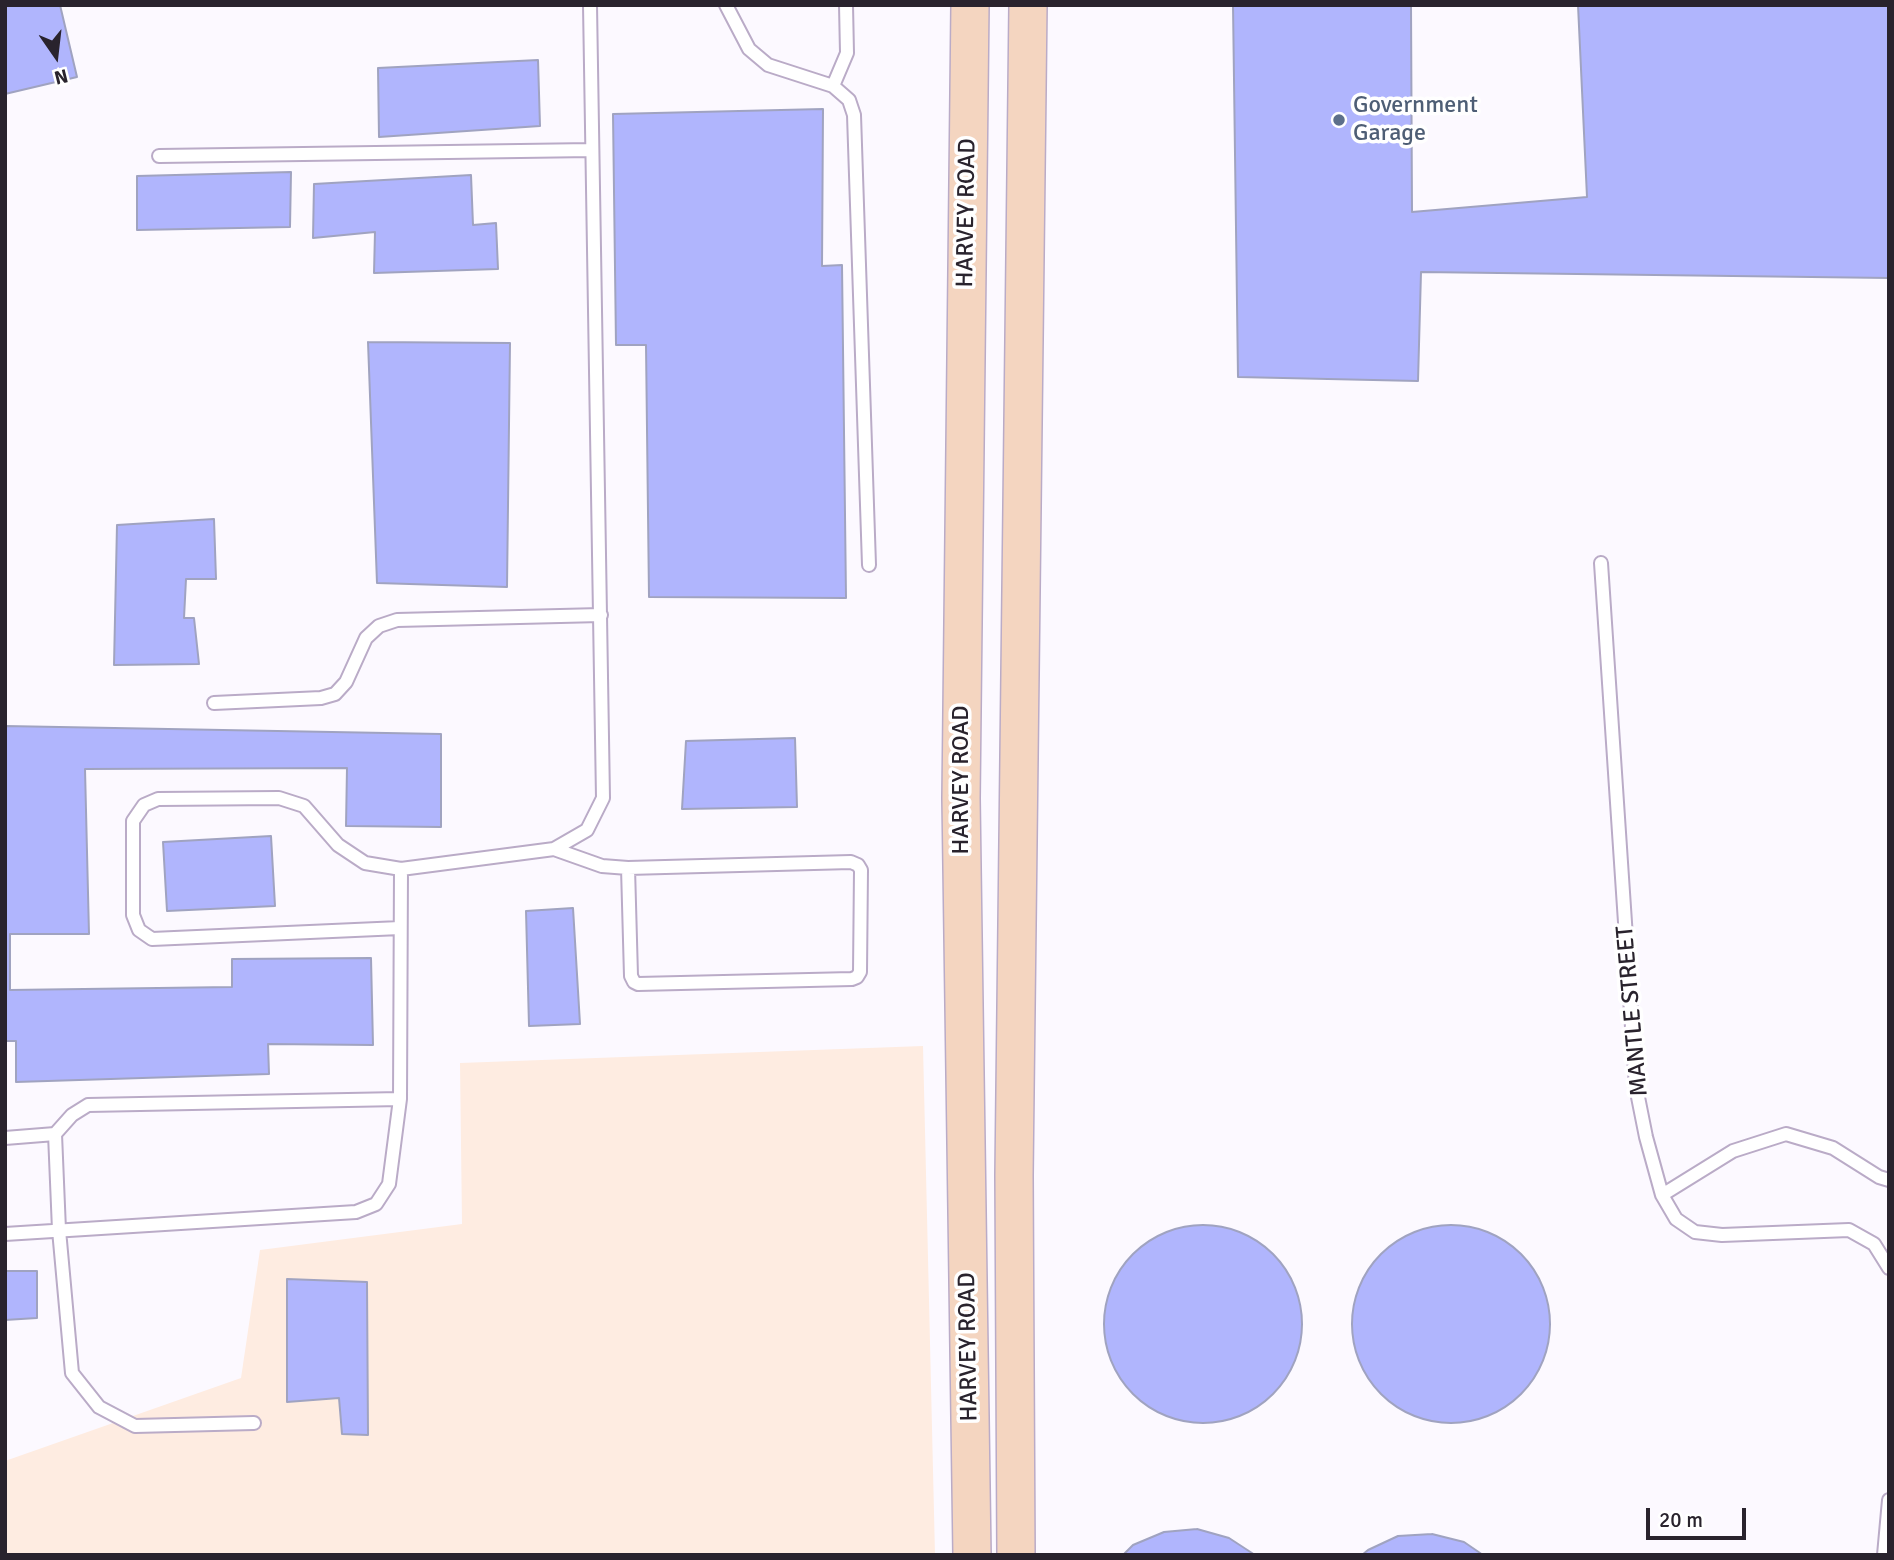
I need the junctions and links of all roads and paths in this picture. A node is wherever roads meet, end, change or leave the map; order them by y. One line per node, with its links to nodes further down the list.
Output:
1 (590, 5): 7 (lane)
2 (726, 5): 6 (lane)
3 (846, 5): 6 (lane)
4 (970, 5): 14 (main road, HARVEY ROAD)
5 (1028, 5): 13 (main road, HARVEY ROAD)
6 (833, 86): 10 (lane)
7 (592, 150): 8 (lane); 11 (lane)
8 (159, 156)
9 (1601, 563): 23 (lane, MANTLE STREET)
10 (869, 565)
11 (601, 615): 12 (lane); 15 (lane)
12 (214, 702)
13 (1018, 796): 14 (main road); 30 (main road, HARVEY ROAD)
14 (961, 798): 29 (main road, HARVEY ROAD)
15 (554, 849): 16 (lane); 17 (lane)
16 (628, 867): 16 (lane)
17 (401, 869): 18 (lane); 18 (lane)
18 (400, 928): 19 (lane)
19 (400, 1099): 20 (lane); 24 (lane)
20 (55, 1134): 21 (lane); 24 (lane)
21 (5, 1138)
22 (1889, 1180): 23 (lane)
23 (1662, 1195): 26 (lane, MANTLE STREET)
24 (59, 1230): 25 (lane); 27 (lane)
25 (5, 1234)
26 (1889, 1268)
27 (254, 1423)
28 (1889, 1500): 31 (lane)
29 (972, 1555)
30 (1016, 1555)
31 (1884, 1555)

